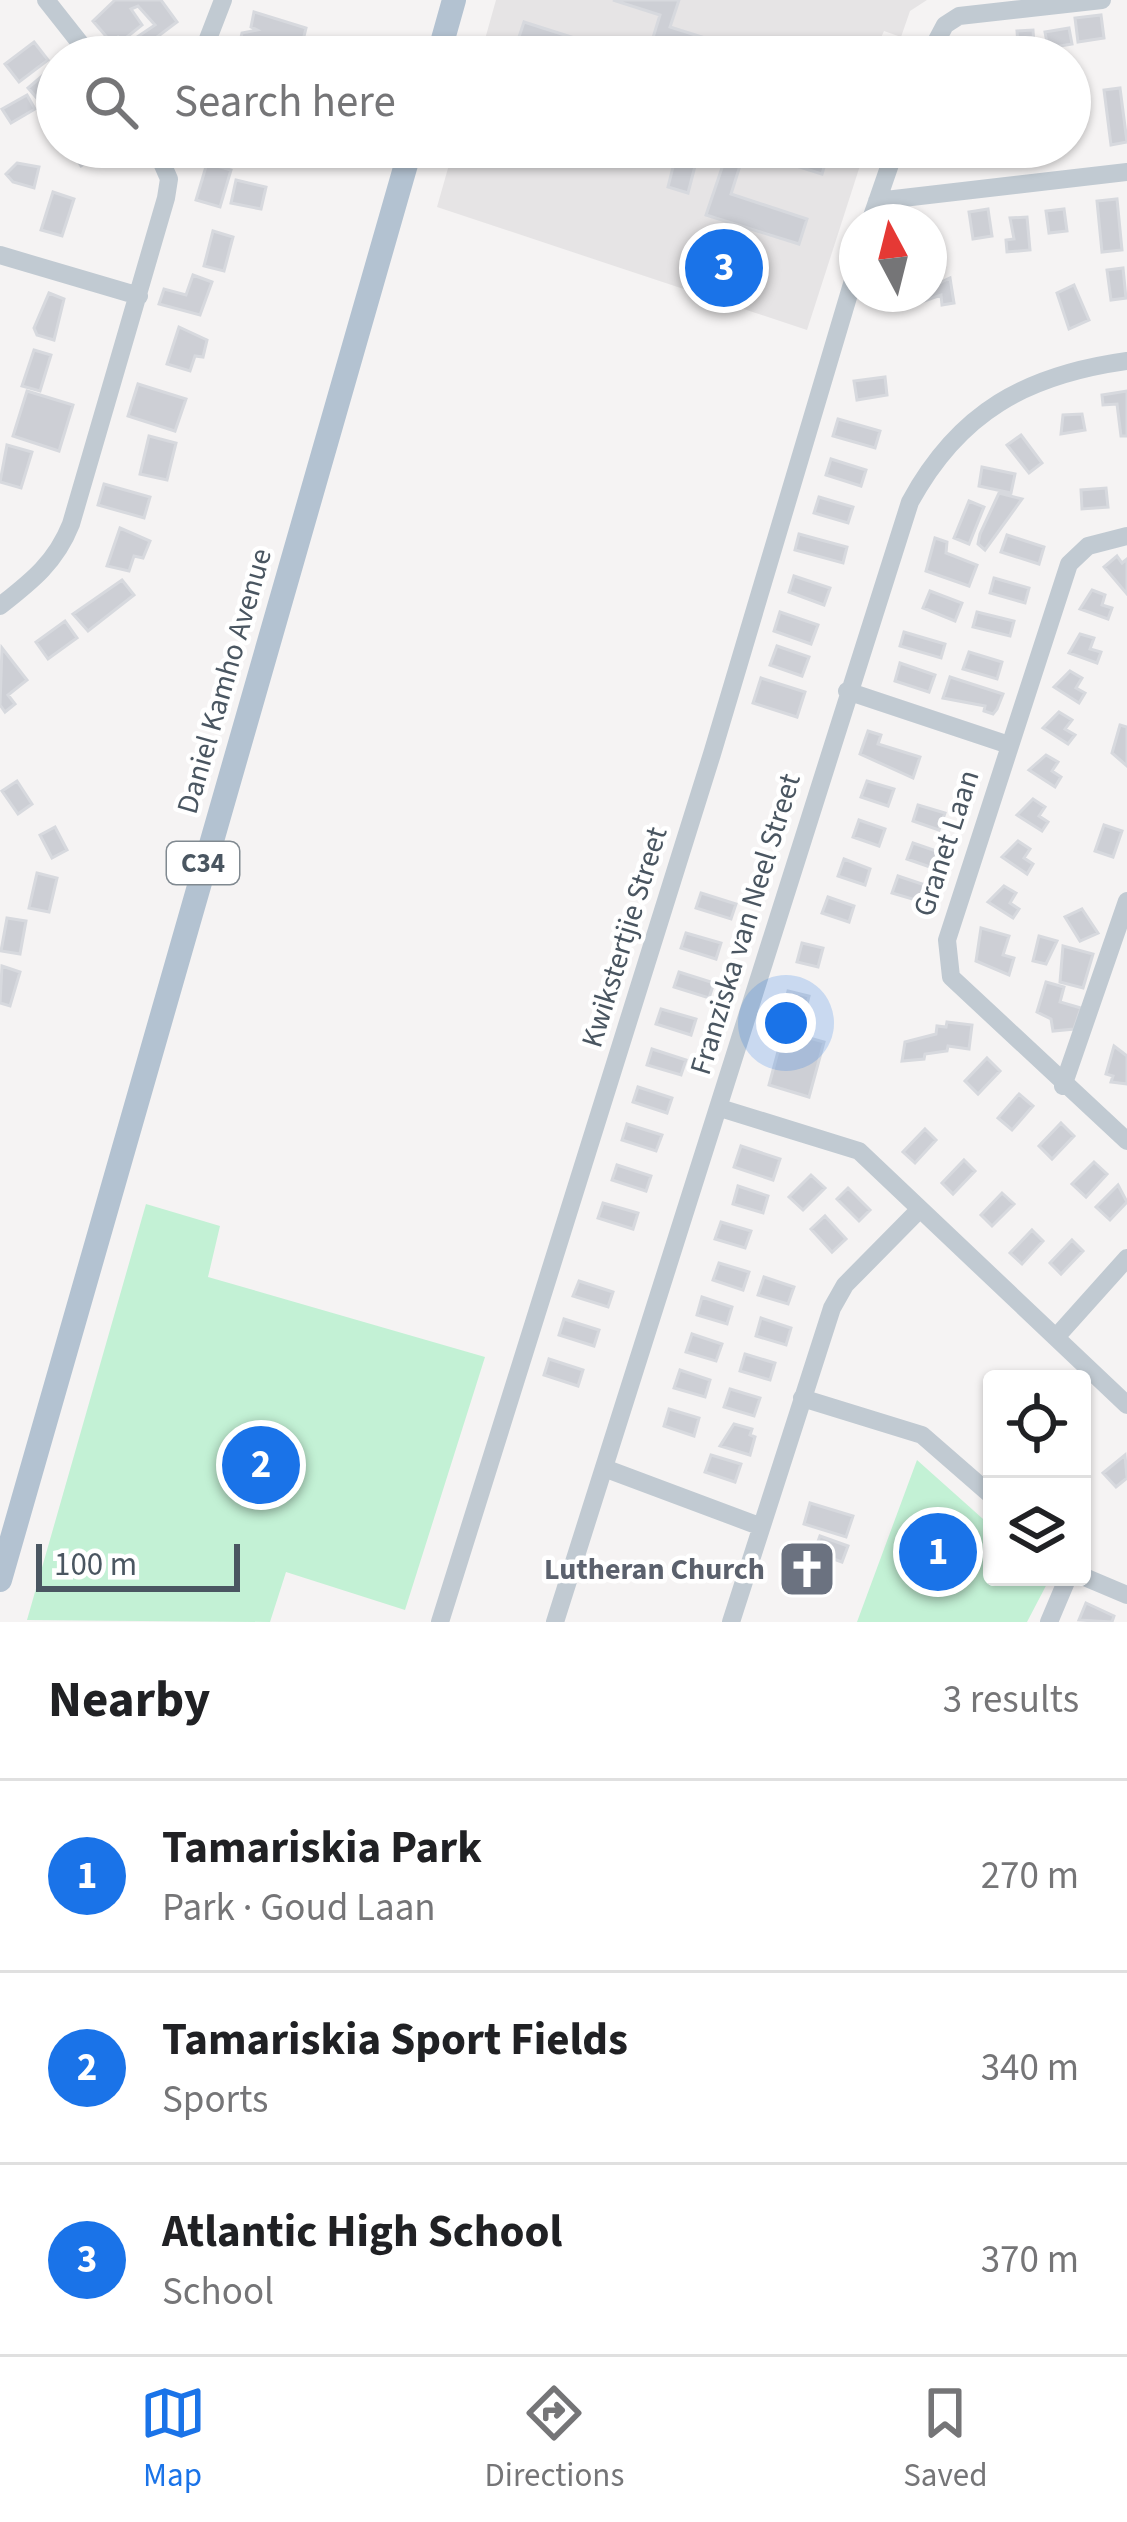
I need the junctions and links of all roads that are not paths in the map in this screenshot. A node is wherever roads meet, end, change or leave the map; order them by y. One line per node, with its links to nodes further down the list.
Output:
1 (46, 0): 5 (street)
2 (224, 0): 6 (street)
3 (454, 0): 7 (main road)
4 (1102, 0): 8 (street)
5 (74, 36)
6 (209, 36)
7 (444, 36)
8 (939, 36)
9 (164, 168): 16 (street)
10 (405, 168): 35 (main road, Daniel Kamho Avenue / C34)
11 (889, 168): 13 (street)
12 (1127, 172): 13 (street)
13 (877, 201): 14 (street)
14 (876, 204)
15 (0, 255): 16 (street)
16 (139, 296): 20 (street)
17 (844, 312): 39 (street, Kwikstertjie Street)
18 (1127, 361): 21 (street, Franziska van Neel Street)
19 (1127, 536): 22 (street, Granet Laan)
20 (1, 602)
21 (847, 691): 22 (street); 25 (street, Franziska van Neel Street)
22 (1010, 745): 24 (street, Granet Laan)
23 (1127, 901): 24 (street)
24 (1063, 1086): 26 (street, Granet Laan)
25 (720, 1108): 27 (street); 32 (street, Franziska van Neel Street)
26 (1127, 1142)
27 (920, 1209): 29 (street); 30 (street)
28 (1127, 1258): 29 (street)
29 (1058, 1335): 31 (street)
30 (802, 1398): 33 (street); 34 (street)
31 (1127, 1405)
32 (604, 1468): 34 (street); 40 (street, Franziska van Neel Street)
33 (983, 1488)
34 (760, 1526): 41 (street)
35 (0, 1580)
36 (1091, 1580): 38 (street)
37 (1065, 1586): 42 (street)
38 (1127, 1595)
39 (440, 1622)
40 (555, 1622)
41 (730, 1622)
42 (1048, 1622)

